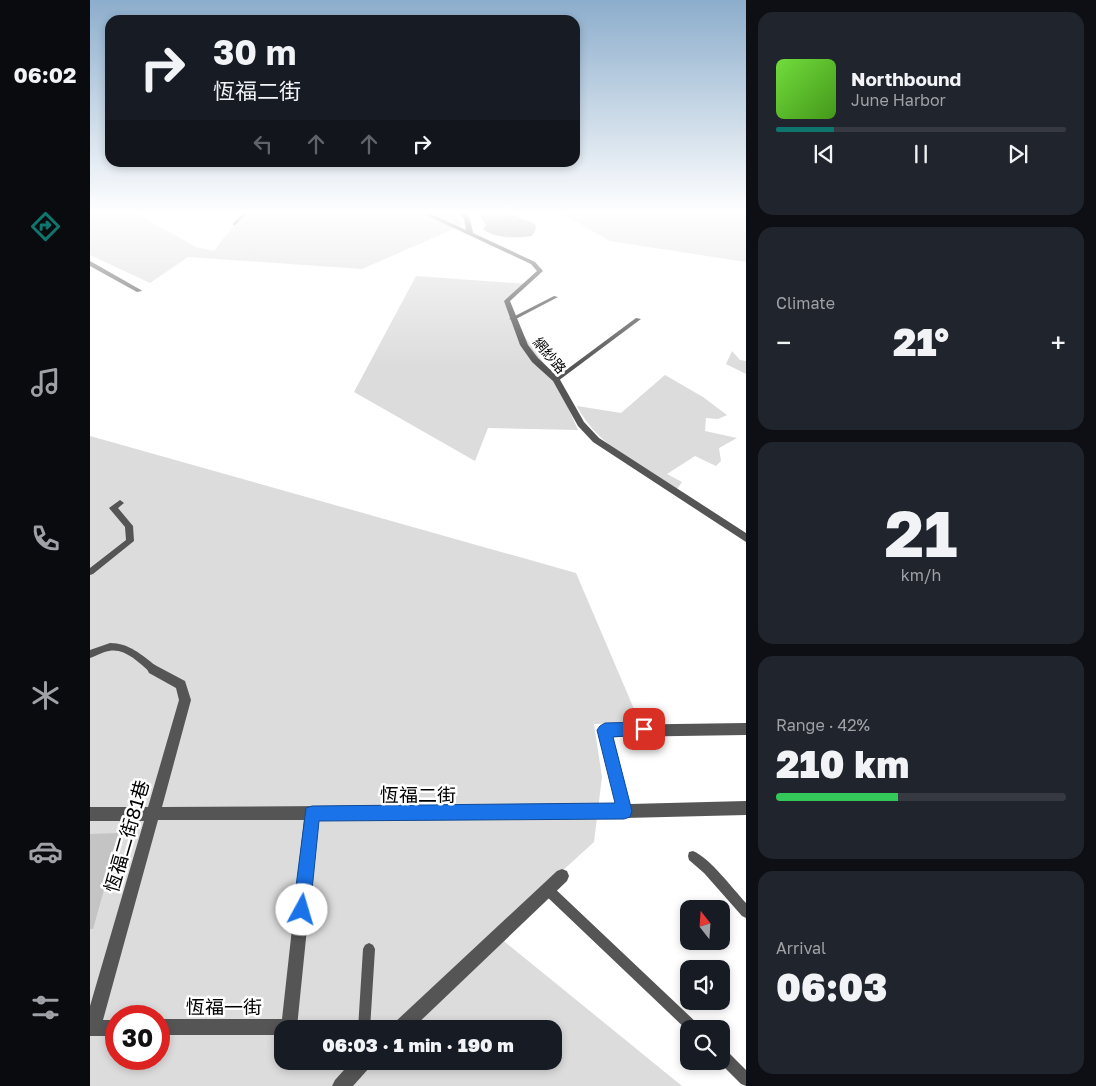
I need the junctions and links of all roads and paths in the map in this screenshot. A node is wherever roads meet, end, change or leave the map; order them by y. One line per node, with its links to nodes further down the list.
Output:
1 (93, 265): 3 (street)
2 (534, 265): 5 (street, 網紗路)
3 (139, 291)
4 (556, 297): 5 (lane)
5 (512, 319): 7 (street, 網紗路)
6 (638, 320): 7 (lane)
7 (556, 380): 9 (street, 網紗路)
8 (120, 502): 10 (lane)
9 (746, 538)
10 (90, 572)
11 (90, 654): 12 (lane)
12 (153, 669): 16 (street, 恆福二街81巷)
13 (746, 729): 15 (street)
14 (746, 808): 15 (street, 恆福二街)
15 (624, 811): 18 (street, 恆福二街)
16 (154, 813): 17 (street, 恆福二街); 18 (street, 恆福二街); 28 (street, 恆福二街81巷)
17 (90, 814)
18 (312, 814): 27 (street, 恆福一街)
19 (693, 856): 22 (lane)
20 (562, 876): 21 (street)
21 (547, 890): 25 (street); 26 (lane)
22 (746, 912)
23 (370, 949): 24 (lane)
24 (365, 1020)
25 (410, 1020)
26 (685, 1020)
27 (170, 1027)
28 (91, 1028): 29 (street)
29 (105, 1028)
30 (730, 1064): 32 (lane)
31 (355, 1070): 33 (street)
32 (746, 1079)
33 (341, 1086)

